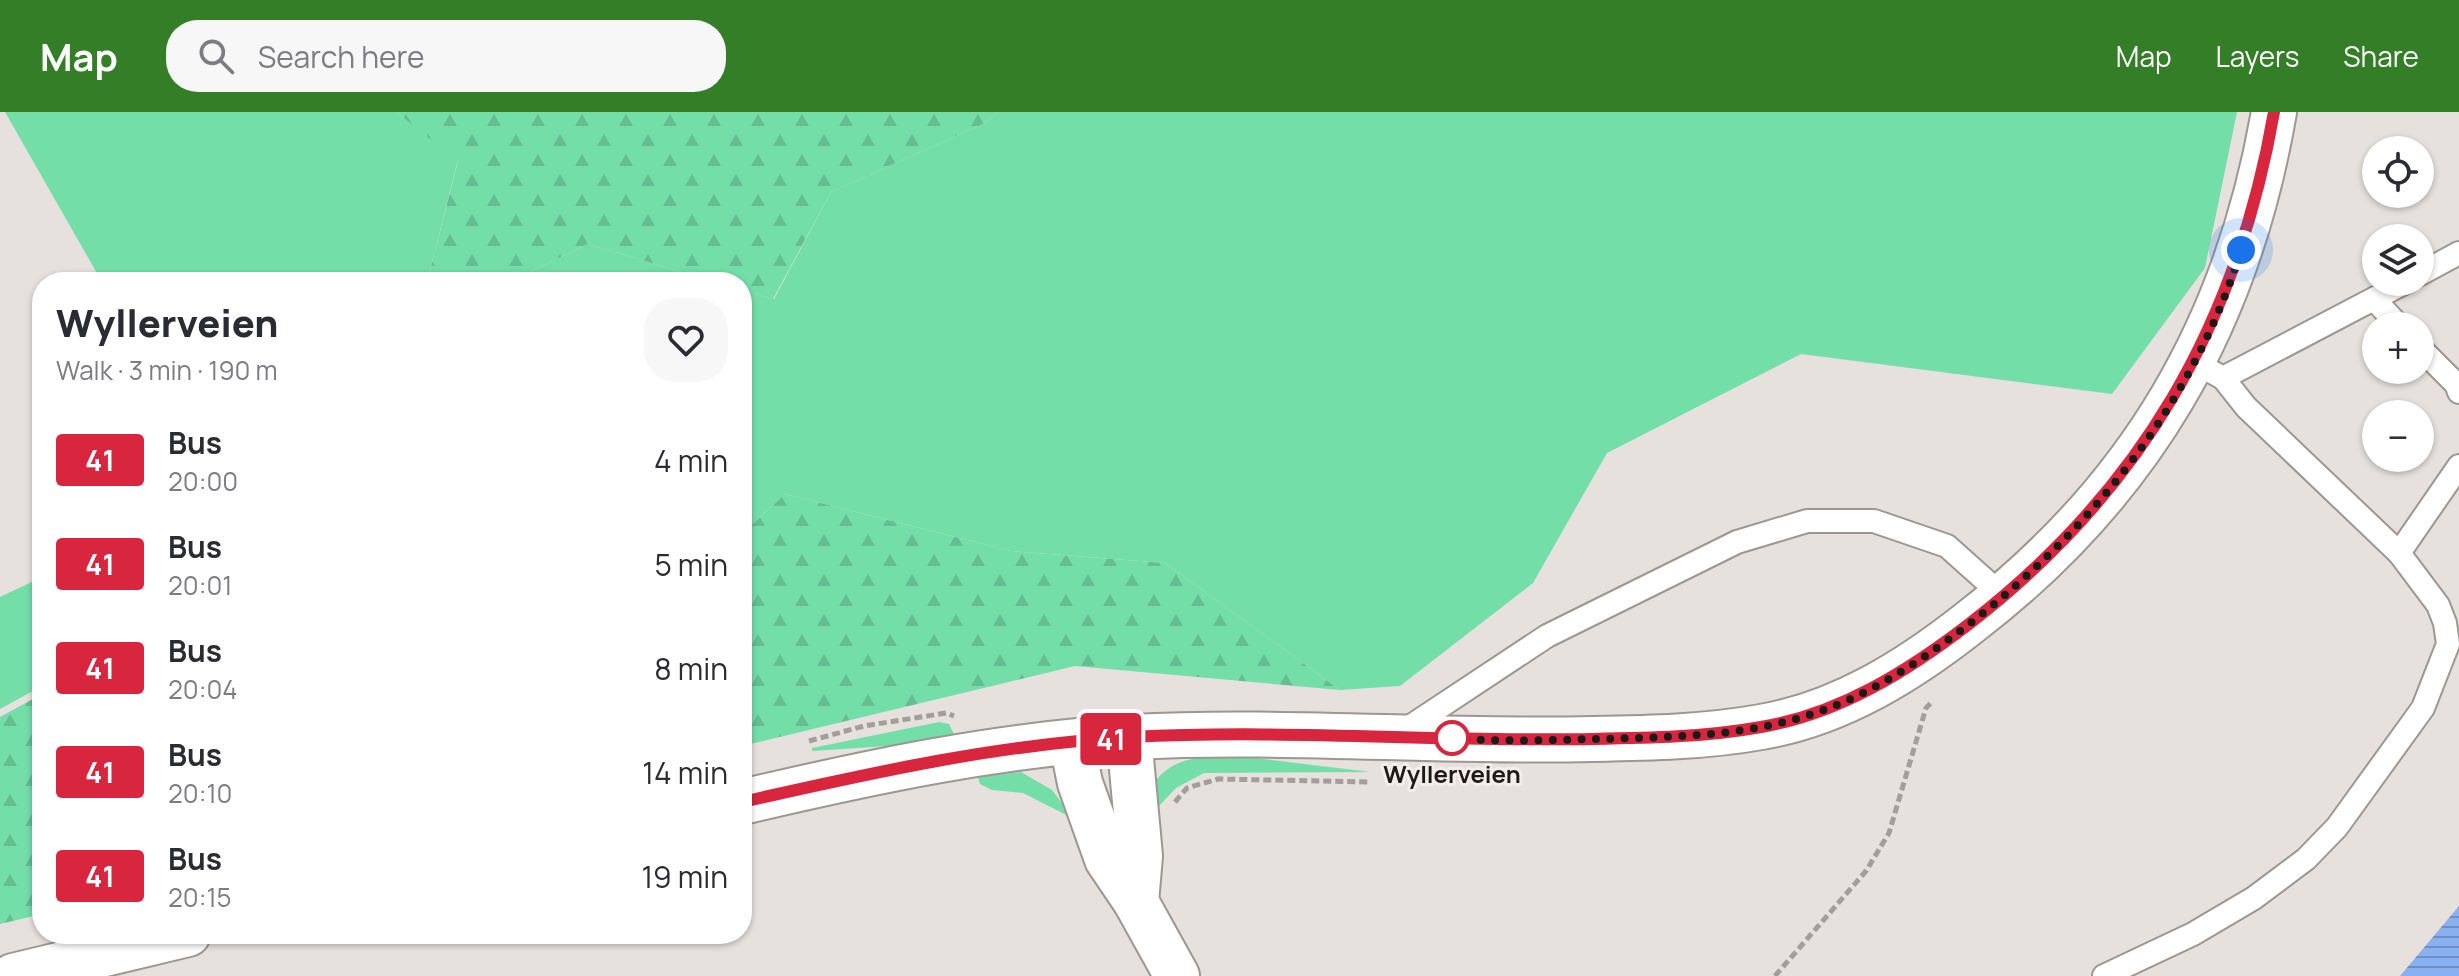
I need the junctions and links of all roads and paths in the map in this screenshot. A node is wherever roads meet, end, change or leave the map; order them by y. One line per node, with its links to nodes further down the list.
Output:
1 (2274, 112): 8 (street)
2 (2459, 253): 3 (lane)
3 (2434, 266)
4 (2380, 296): 5 (lane)
5 (2374, 299): 6 (lane); 8 (lane)
6 (2386, 312)
7 (2434, 362): 9 (lane)
8 (2209, 370): 11 (lane); 12 (street)
9 (2459, 392)
10 (2459, 466): 11 (lane)
11 (2399, 553): 27 (lane)
12 (2004, 597): 16 (street); 16 (lane)
13 (1926, 708): 26 (path)
14 (959, 721): 17 (path)
15 (1129, 737): 16 (street); 18 (street); 22 (street)
16 (1394, 737)
17 (809, 741)
18 (1072, 743): 20 (street); 22 (street)
19 (1371, 782): 21 (path)
20 (752, 800)
21 (1171, 808)
22 (1136, 902): 25 (street)
23 (146, 944): 24 (street)
24 (13, 976)
25 (1177, 976)
26 (1775, 976)
27 (2104, 976)

